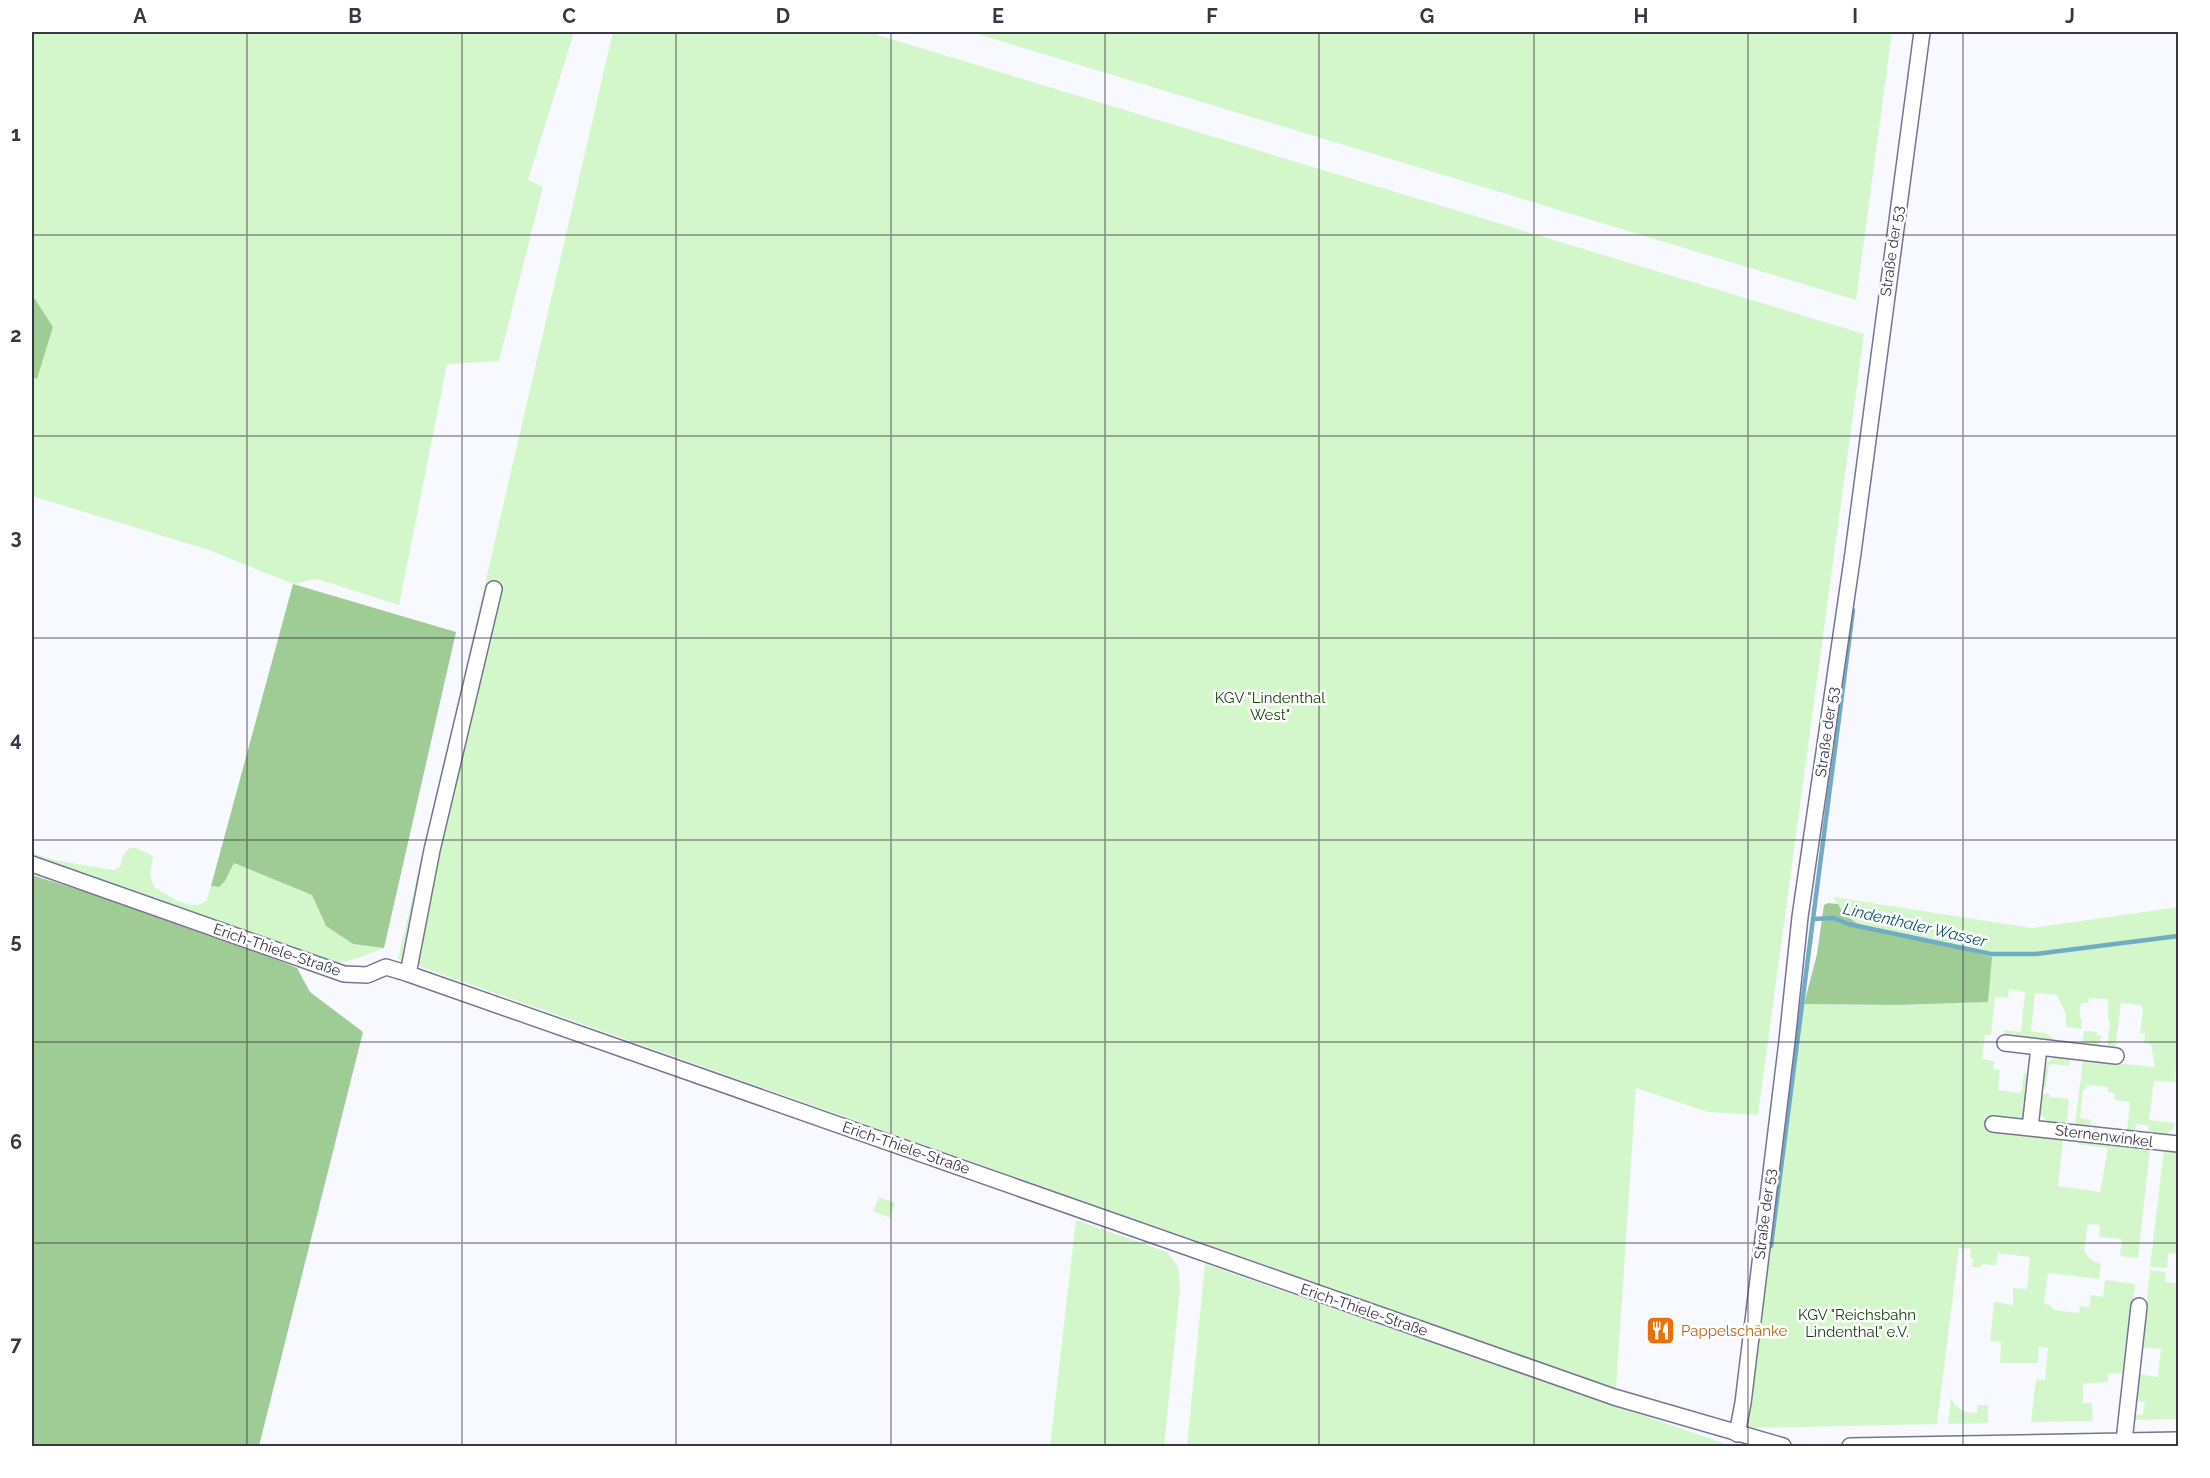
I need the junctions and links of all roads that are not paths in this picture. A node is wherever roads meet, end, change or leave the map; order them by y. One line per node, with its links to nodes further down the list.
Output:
1 (1922, 32): 12 (street, Straße der 53)
2 (495, 589): 4 (street)
3 (32, 864): 4 (street, Erich-Thiele-Straße)
4 (408, 974): 12 (street, Erich-Thiele-Straße)
5 (2005, 1043): 6 (street)
6 (2039, 1047): 7 (street); 9 (street)
7 (2116, 1056)
8 (1993, 1124): 9 (street, Sternenwinkel)
9 (2030, 1128): 10 (street, Sternenwinkel)
10 (2178, 1144)
11 (2139, 1306): 14 (street)
12 (1737, 1434): 16 (street, Erich-Thiele-Straße)
13 (2178, 1440): 14 (street)
14 (2124, 1441): 15 (street)
15 (1935, 1445): 17 (street)
16 (1782, 1446)
17 (1850, 1446)

